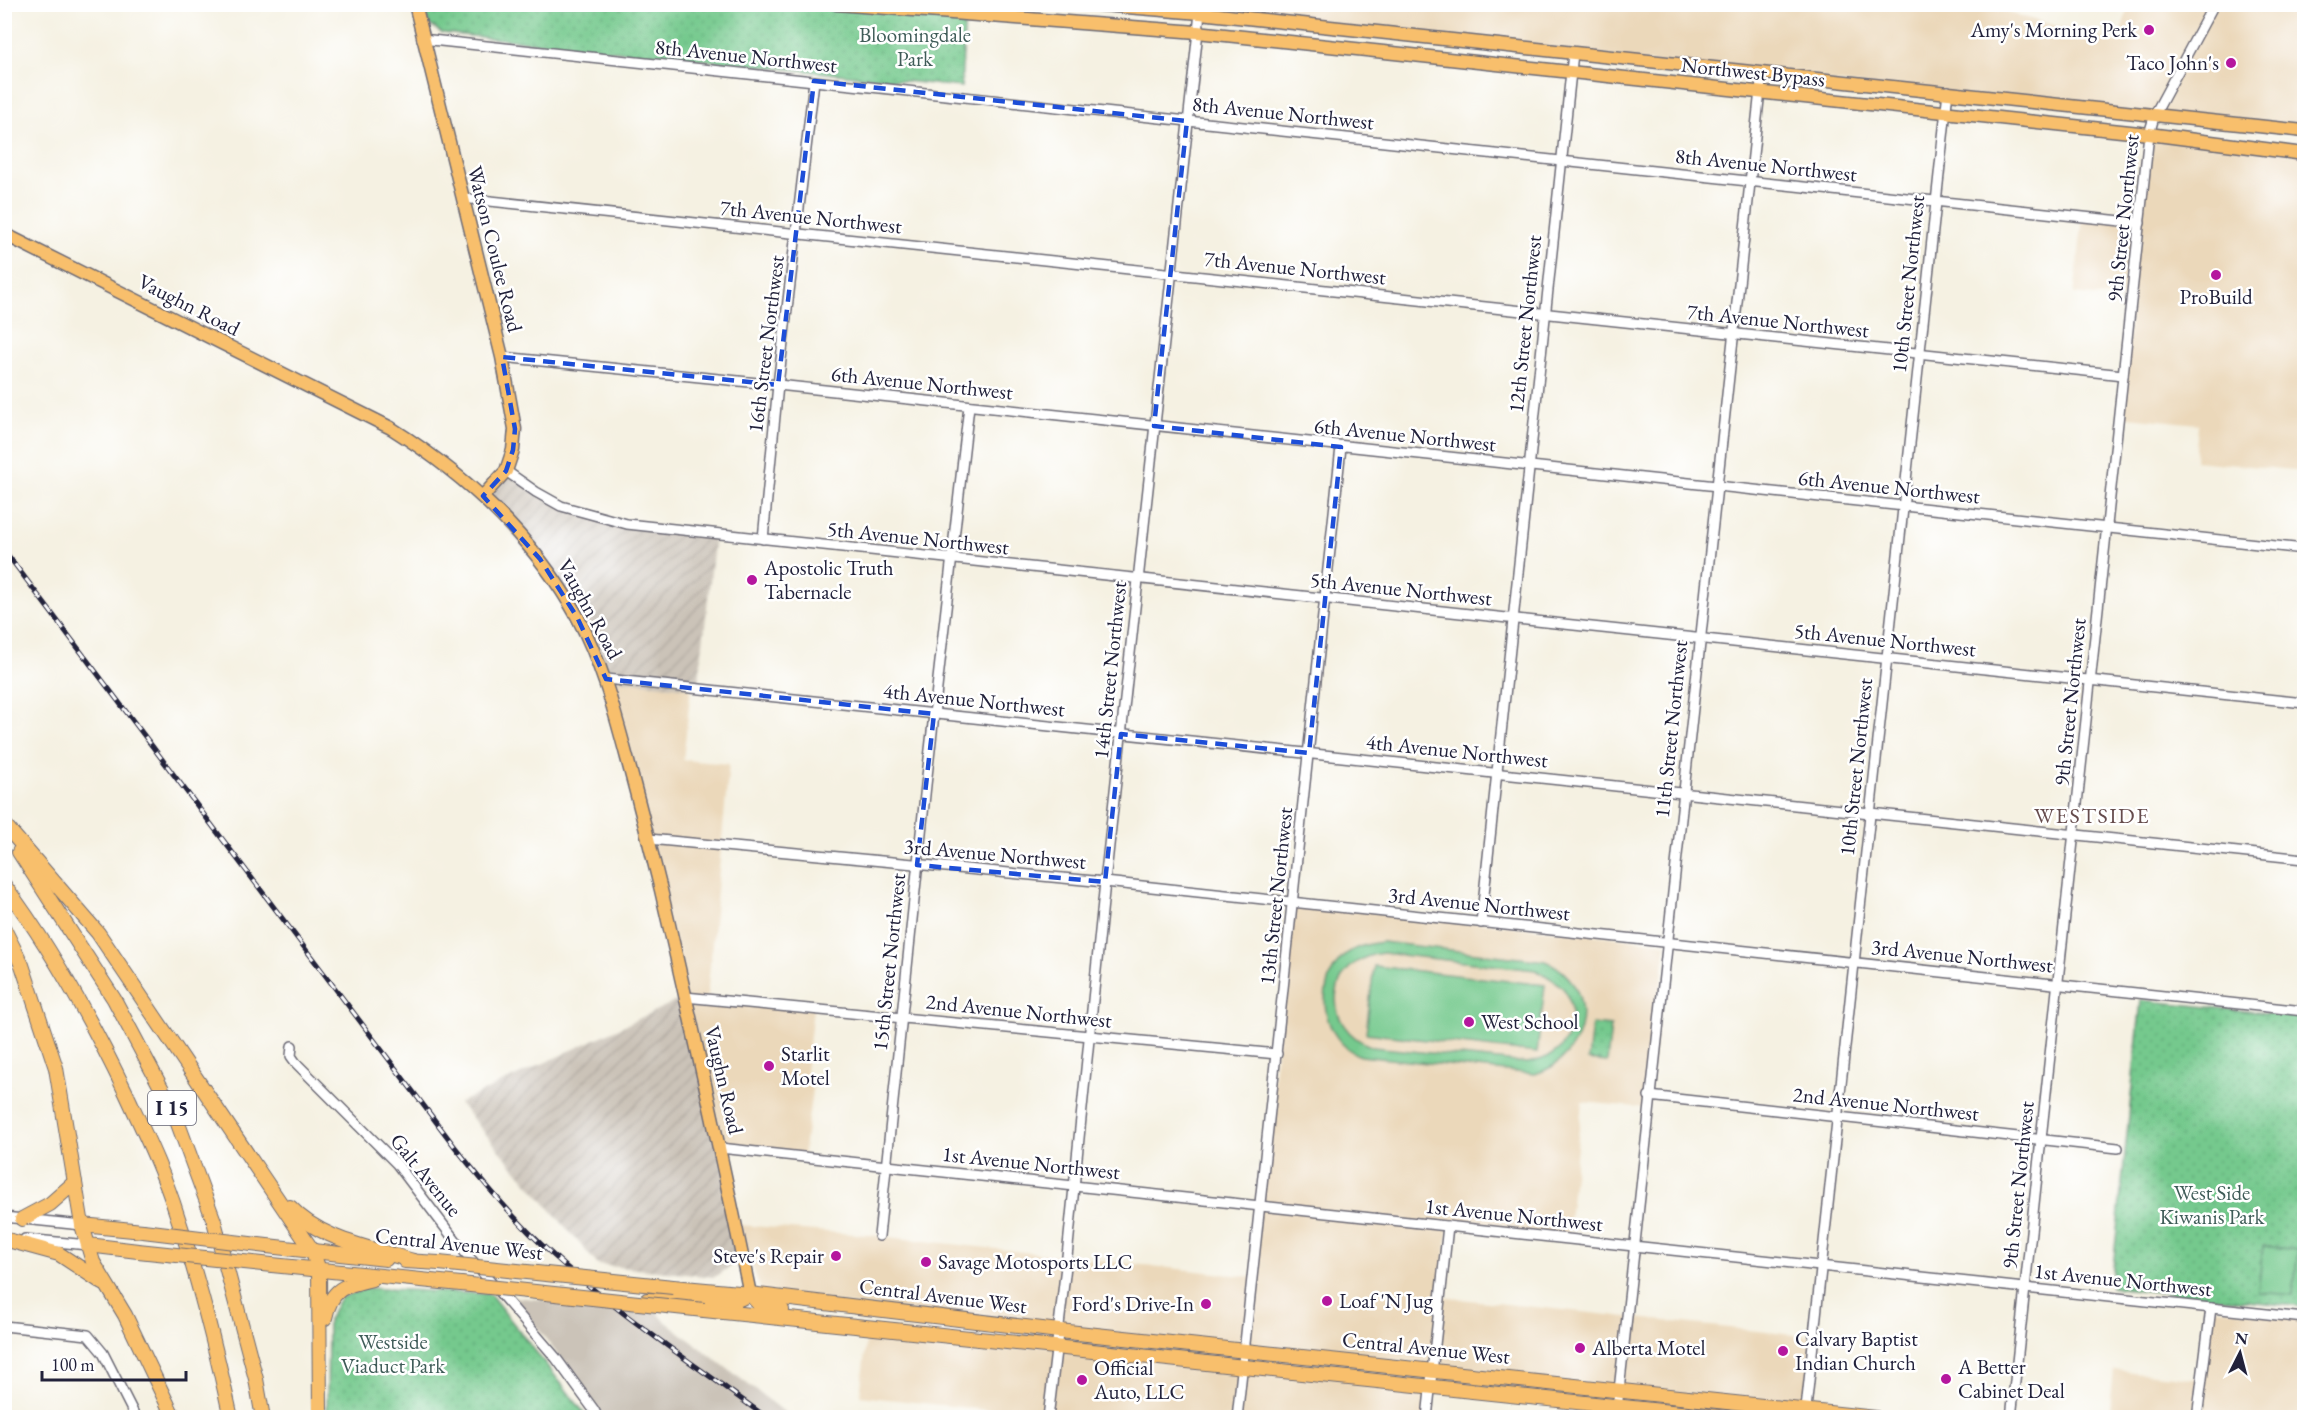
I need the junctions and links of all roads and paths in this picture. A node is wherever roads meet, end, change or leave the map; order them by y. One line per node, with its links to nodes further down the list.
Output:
1 (415, 4): 7 (main road, Watson Coulee Road)
2 (836, 4): 6 (main road, Northwest Bypass)
3 (1090, 4): 5 (main road, Northwest Bypass)
4 (2214, 4): 15 (street, 9th Street Northwest)
5 (1200, 13): 6 (street, 14th Street Northwest); 8 (main road, Northwest Bypass)
6 (1197, 32): 9 (main road, Northwest Bypass); 16 (street, 14th Street Northwest)
7 (422, 39): 11 (street, 8th Avenue Northwest); 22 (main road, Watson Coulee Road)
8 (1573, 52): 9 (street, 12th Street Northwest); 10 (main road, Northwest Bypass)
9 (1572, 71): 13 (main road, Northwest Bypass); 20 (street, 12th Street Northwest)
10 (1762, 72): 12 (main road, Northwest Bypass); 13 (street, 11th Street Northwest)
11 (814, 81): 16 (street, 8th Avenue Northwest); 26 (street, 16th Street Northwest)
12 (1948, 91): 14 (street, 10th Street Northwest); 15 (main road, Northwest Bypass)
13 (1759, 93): 14 (main road, Northwest Bypass); 21 (street, 11th Street Northwest)
14 (1945, 114): 18 (main road, Northwest Bypass); 23 (street, 10th Street Northwest)
15 (2155, 114): 17 (main road, Northwest Bypass); 18 (street, 9th Street Northwest)
16 (1187, 121): 20 (street, 8th Avenue Northwest); 27 (street, 14th Street Northwest)
17 (2304, 131)
18 (2149, 134): 19 (main road, Northwest Bypass); 24 (street, 9th Street Northwest)
19 (2304, 154)
20 (1562, 161): 21 (street, 8th Avenue Northwest); 28 (street, 12th Street Northwest)
21 (1750, 182): 23 (street, 8th Avenue Northwest); 29 (street, 11th Street Northwest)
22 (462, 198): 26 (street, 7th Avenue Northwest); 31 (main road, Watson Coulee Road)
23 (1935, 202): 24 (street, 8th Avenue Northwest); 30 (street, 10th Street Northwest)
24 (2140, 223): 32 (street, 9th Street Northwest)
25 (4, 234): 40 (main road, Vaughn Road)
26 (797, 234): 27 (street, 7th Avenue Northwest); 33 (street, 16th Street Northwest)
27 (1172, 273): 28 (street, 7th Avenue Northwest); 35 (street, 14th Street Northwest)
28 (1545, 313): 29 (street, 7th Avenue Northwest); 37 (street, 12th Street Northwest)
29 (1732, 333): 30 (street, 7th Avenue Northwest); 39 (street, 11th Street Northwest)
30 (1918, 355): 32 (street, 7th Avenue Northwest); 41 (street, 10th Street Northwest)
31 (502, 357): 33 (street, 6th Avenue Northwest); 38 (main road, Watson Coulee Road)
32 (2123, 375): 42 (street, 9th Street Northwest)
33 (778, 385): 34 (street, 6th Avenue Northwest); 43 (street, 16th Street Northwest)
34 (969, 406): 35 (street, 6th Avenue Northwest); 45 (street, 15th Street Northwest)
35 (1154, 426): 36 (street, 6th Avenue Northwest); 46 (street, 14th Street Northwest)
36 (1341, 447): 37 (street, 6th Avenue Northwest); 47 (street, 13th Street Northwest)
37 (1528, 467): 39 (street, 6th Avenue Northwest); 48 (street, 12th Street Northwest)
38 (507, 471): 40 (main road); 43 (street, 5th Avenue Northwest)
39 (1716, 486): 41 (street, 6th Avenue Northwest); 49 (street, 11th Street Northwest)
40 (483, 496): 51 (main road, Vaughn Road)
41 (1903, 507): 42 (street, 6th Avenue Northwest); 50 (street, 10th Street Northwest)
42 (2107, 528): 44 (street, 6th Avenue Northwest); 52 (street, 9th Street Northwest)
43 (763, 539): 45 (street, 5th Avenue Northwest)
44 (2304, 549)
45 (952, 560): 46 (street, 5th Avenue Northwest); 54 (street, 15th Street Northwest)
46 (1138, 579): 47 (street, 5th Avenue Northwest); 55 (street, 14th Street Northwest)
47 (1326, 598): 48 (street, 5th Avenue Northwest); 56 (street, 13th Street Northwest)
48 (1512, 619): 49 (street, 5th Avenue Northwest); 57 (street, 12th Street Northwest)
49 (1699, 639): 50 (street, 5th Avenue Northwest); 58 (street, 11th Street Northwest)
50 (1886, 658): 52 (street, 5th Avenue Northwest); 59 (street, 10th Street Northwest)
51 (606, 679): 54 (street, 4th Avenue Northwest); 63 (main road, Vaughn Road)
52 (2090, 680): 53 (street, 5th Avenue Northwest); 62 (street, 9th Street Northwest)
53 (2304, 703)
54 (934, 714): 55 (street, 4th Avenue Northwest); 65 (street, 15th Street Northwest)
55 (1121, 734): 56 (street, 4th Avenue Northwest); 66 (street, 14th Street Northwest)
56 (1309, 753): 57 (street, 4th Avenue Northwest); 68 (street, 13th Street Northwest)
57 (1497, 773): 58 (street, 4th Avenue Northwest); 69 (street, 12th Street Northwest)
58 (1683, 793): 59 (street, 4th Avenue Northwest); 71 (street, 11th Street Northwest)
59 (1870, 813): 62 (street, 4th Avenue Northwest); 72 (street, 10th Street Northwest)
60 (4, 824): 86 (highway)
61 (4, 831): 124 (highway, I 15)
62 (2074, 834): 64 (street, 4th Avenue Northwest); 73 (street, 9th Street Northwest)
63 (649, 839): 65 (street, 3rd Avenue Northwest); 74 (main road, Vaughn Road)
64 (2304, 859)
65 (917, 865): 66 (street, 3rd Avenue Northwest); 76 (street, 15th Street Northwest)
66 (1105, 882): 68 (street, 3rd Avenue Northwest); 77 (street, 14th Street Northwest)
67 (4, 885): 123 (highway, I 15)
68 (1293, 902): 69 (street, 3rd Avenue Northwest); 79 (street, 13th Street Northwest)
69 (1481, 923): 71 (street, 3rd Avenue Northwest)
70 (4, 929): 87 (highway)
71 (1666, 943): 72 (street, 3rd Avenue Northwest); 80 (street, 11th Street Northwest)
72 (1854, 963): 73 (street, 3rd Avenue Northwest); 81 (street, 10th Street Northwest)
73 (2058, 985): 75 (street, 3rd Avenue Northwest); 82 (street, 9th Street Northwest)
74 (685, 997): 76 (street, 2nd Avenue Northwest); 83 (main road, Vaughn Road)
75 (2304, 1011)
76 (902, 1018): 77 (street, 2nd Avenue Northwest); 85 (street, 15th Street Northwest)
77 (1090, 1036): 79 (street, 2nd Avenue Northwest); 88 (street, 14th Street Northwest)
78 (292, 1046): 126 (street, Galt Avenue)
79 (1277, 1054): 89 (street, 13th Street Northwest)
80 (1649, 1096): 81 (street, 2nd Avenue Northwest); 97 (street, 11th Street Northwest)
81 (1838, 1117): 82 (street, 2nd Avenue Northwest); 100 (street, 10th Street Northwest)
82 (2041, 1140): 84 (street, 2nd Avenue Northwest); 104 (street, 9th Street Northwest)
83 (720, 1148): 85 (street, 1st Avenue Northwest); 105 (main road, Vaughn Road)
84 (2118, 1148)
85 (886, 1166): 88 (street, 1st Avenue Northwest); 94 (street, 15th Street Northwest)
86 (259, 1172): 98 (highway); 99 (highway)
87 (75, 1182): 91 (highway); 92 (highway)
88 (1075, 1186): 89 (street, 1st Avenue Northwest); 111 (street, 14th Street Northwest)
89 (1261, 1206): 93 (street, 1st Avenue Northwest); 114 (street, 13th Street Northwest)
90 (4, 1217): 91 (street, Central Avenue West)
91 (22, 1219): 92 (street, Central Avenue West)
92 (82, 1225): 96 (highway); 98 (highway, Central Avenue West, bridge)
93 (1448, 1226): 97 (street, 1st Avenue Northwest); 116 (street)
94 (879, 1236)
95 (4, 1238): 96 (street, Central Avenue West); 103 (highway)
96 (88, 1245): 101 (highway, Central Avenue West, bridge); 103 (highway)
97 (1635, 1246): 100 (street, 1st Avenue Northwest); 118 (street, 11th Street Northwest)
98 (312, 1250): 99 (highway, Central Avenue West); 101 (highway)
99 (413, 1261): 105 (highway, Central Avenue West, bridge)
100 (1820, 1266): 104 (street, 1st Avenue Northwest); 120 (street, 10th Street Northwest)
101 (319, 1270): 102 (highway, Central Avenue West); 112 (highway)
102 (381, 1276): 106 (highway, Central Avenue West, bridge); 112 (highway)
103 (108, 1287): 122 (highway)
104 (2025, 1288): 107 (street, 1st Avenue Northwest); 132 (street, 9th Street Northwest)
105 (750, 1294): 106 (highway); 110 (highway); 111 (highway, Central Avenue West)
106 (702, 1305): 110 (highway, Central Avenue West)
107 (2211, 1308): 108 (street, 1st Avenue Northwest); 133 (street)
108 (2304, 1318)
109 (4, 1326): 121 (street)
110 (868, 1326): 113 (highway, Central Avenue West)
111 (1059, 1331): 113 (street, 14th Street Northwest); 114 (highway, Central Avenue West)
112 (320, 1340): 125 (highway)
113 (1057, 1348): 115 (highway, Central Avenue West); 127 (street, 14th Street Northwest)
114 (1244, 1350): 115 (street, 13th Street Northwest); 116 (highway, Central Avenue West)
115 (1242, 1367): 117 (highway, Central Avenue West); 128 (street, 13th Street Northwest)
116 (1432, 1370): 117 (street); 118 (highway, Central Avenue West)
117 (1430, 1387): 119 (highway, Central Avenue West); 129 (street)
118 (1618, 1390): 119 (street, 11th Street Northwest); 120 (highway, Central Avenue West)
119 (1616, 1412): 130 (highway, Central Avenue West)
120 (1806, 1414): 131 (highway, Central Avenue West)
121 (136, 1418)
122 (174, 1418)
123 (231, 1418)
124 (263, 1418)
125 (320, 1418)
126 (598, 1418)
127 (1048, 1418)
128 (1236, 1418)
129 (1427, 1418)
130 (1728, 1418)
131 (1876, 1418)
132 (2012, 1418)
133 (2198, 1418)

